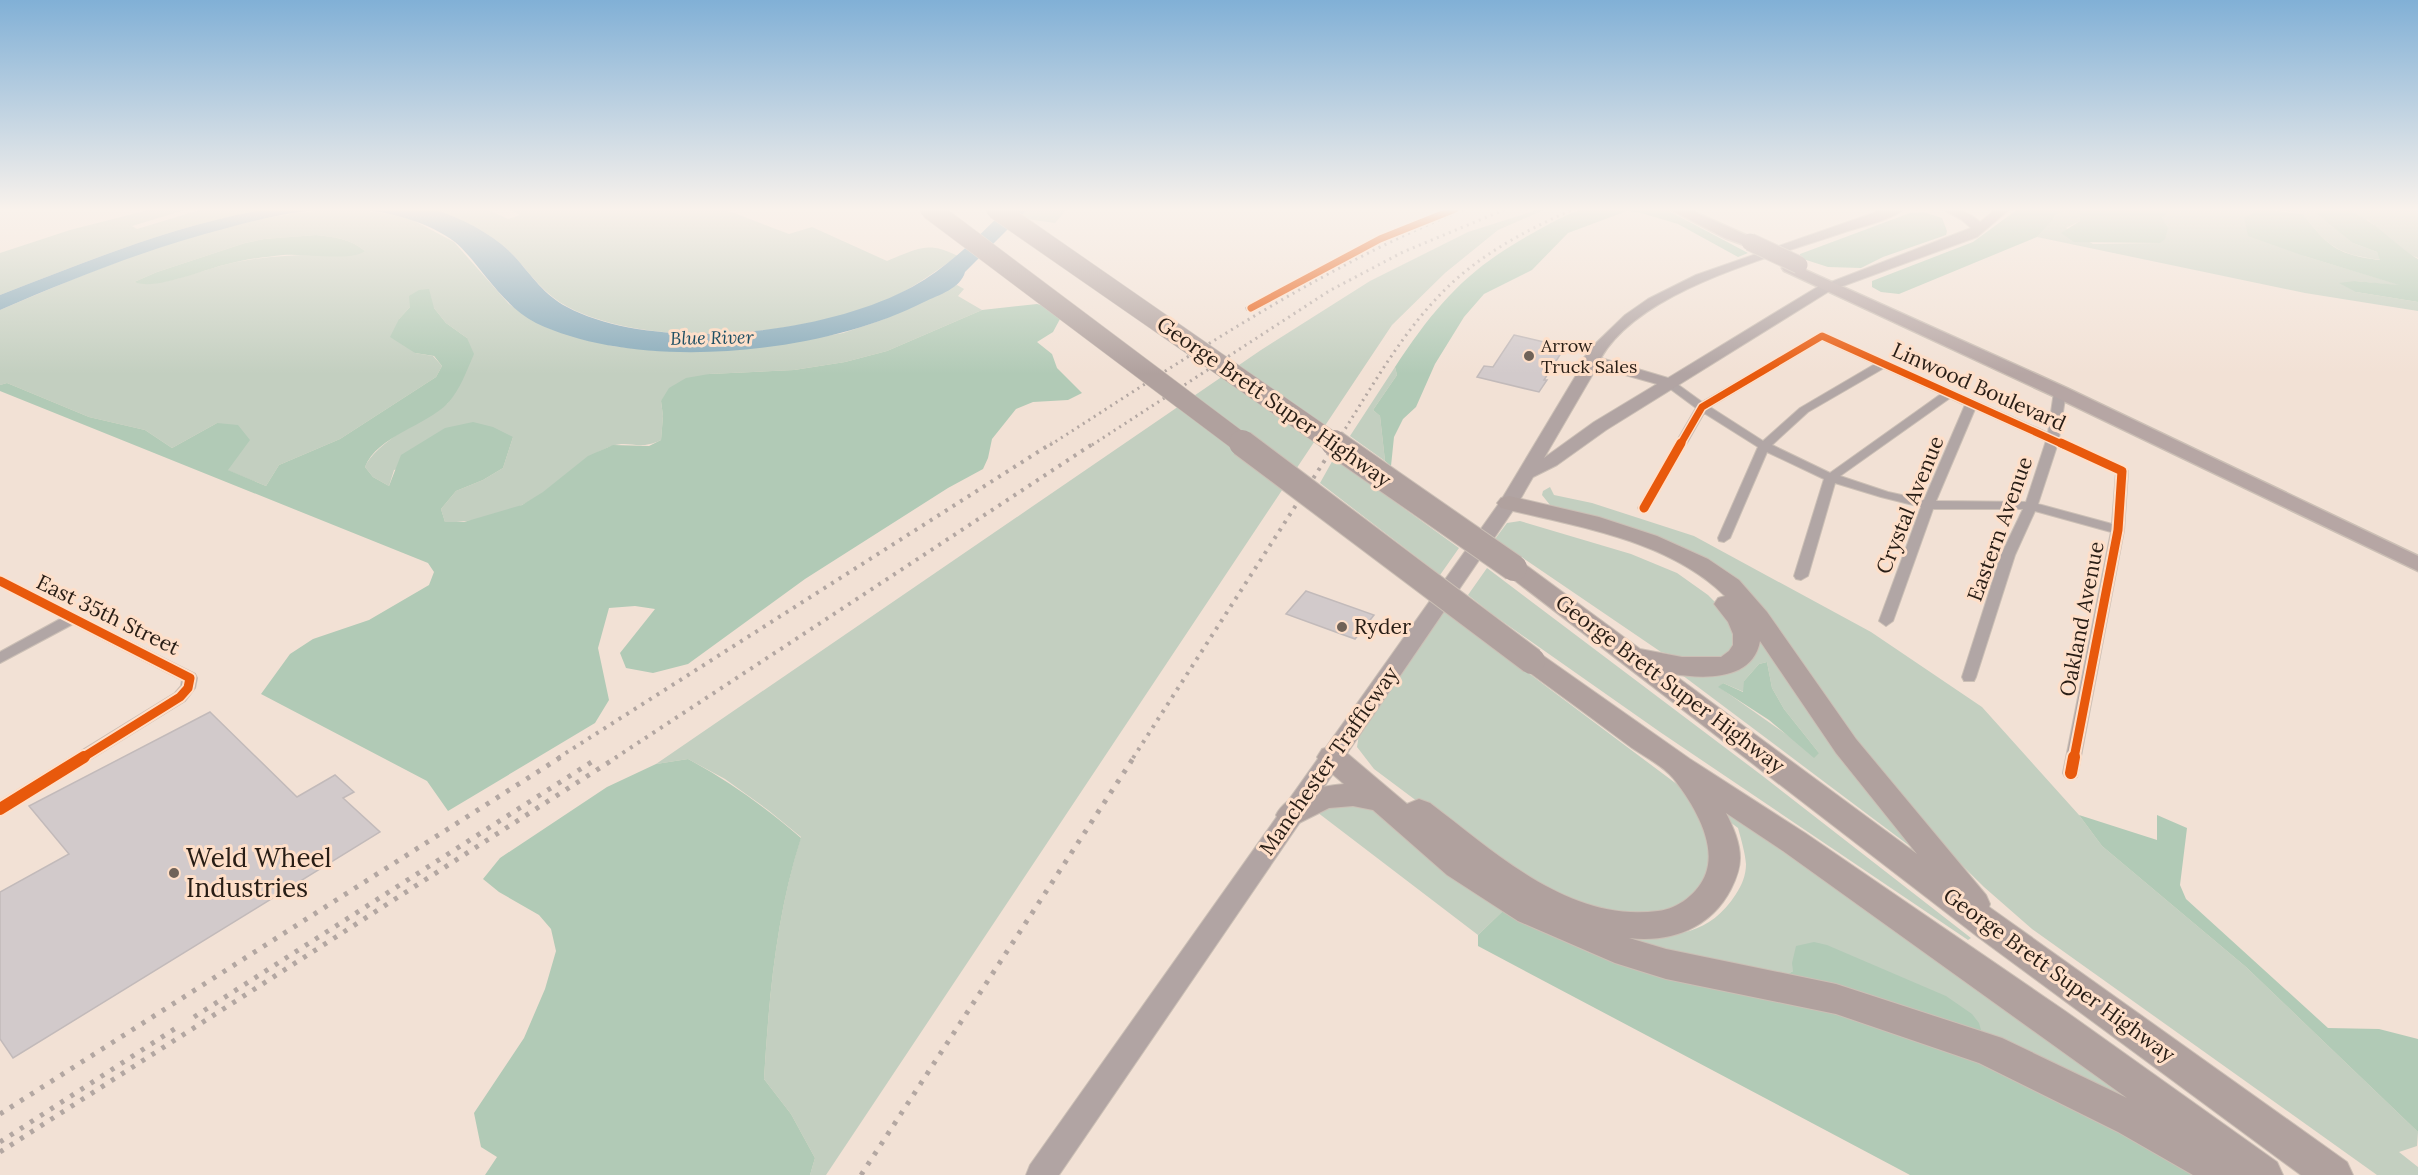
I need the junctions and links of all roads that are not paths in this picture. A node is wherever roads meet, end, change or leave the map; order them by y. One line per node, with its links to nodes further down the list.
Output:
1 (1003, 264): 36 (highway, George Brett Super Highway, bridge)
2 (1075, 264): 33 (highway, George Brett Super Highway, bridge)
3 (1334, 264): 8 (street)
4 (1739, 264): 9 (main road, Manchester Trafficway)
5 (1790, 264): 7 (main road)
6 (1892, 264): 7 (main road)
7 (1833, 285): 11 (main road); 12 (main road)
8 (1251, 309)
9 (1590, 360): 11 (main road); 19 (main road, Manchester Trafficway)
10 (1882, 364): 13 (street, Linwood Boulevard); 15 (street, Linwood Boulevard); 17 (street)
11 (1669, 383): 15 (street); 19 (main road)
12 (2060, 392): 16 (street, Eastern Avenue); 27 (main road)
13 (1948, 393): 14 (street, Linwood Boulevard); 20 (street)
14 (1971, 404): 16 (street, Linwood Boulevard); 22 (street, Crystal Avenue)
15 (1702, 407): 17 (street); 24 (street)
16 (2053, 439): 18 (street, Linwood Boulevard); 23 (street, Eastern Avenue)
17 (1764, 446): 20 (street); 26 (street)
18 (2122, 471): 25 (street, Oakland Avenue)
19 (1527, 473): 21 (main road, Manchester Trafficway)
20 (1830, 478): 22 (street); 28 (street)
21 (1509, 502): 33 (highway); 35 (main road, Manchester Trafficway); 41 (highway)
22 (1929, 504): 23 (street); 31 (street, Crystal Avenue)
23 (2031, 506): 25 (street); 34 (street, Eastern Avenue)
24 (1644, 508)
25 (2118, 530): 37 (street, Oakland Avenue)
26 (1724, 538)
27 (2418, 564)
28 (1801, 576)
29 (0, 581): 30 (street, East 35th Street)
30 (74, 618): 32 (street); 39 (street, East 35th Street)
31 (1886, 621)
32 (0, 658)
33 (1634, 658): 41 (highway, George Brett Super Highway)
34 (1969, 677)
35 (1332, 757): 36 (highway); 38 (highway); 40 (main road, Manchester Trafficway)
36 (1679, 767): 44 (highway, George Brett Super Highway)
37 (2071, 773)
38 (1382, 800): 40 (highway); 43 (highway)
39 (0, 809)
40 (1291, 815): 42 (main road, Manchester Trafficway)
41 (1990, 927): 45 (highway, George Brett Super Highway)
42 (1041, 1175)
43 (2231, 1175)
44 (2263, 1175)
45 (2332, 1175)

